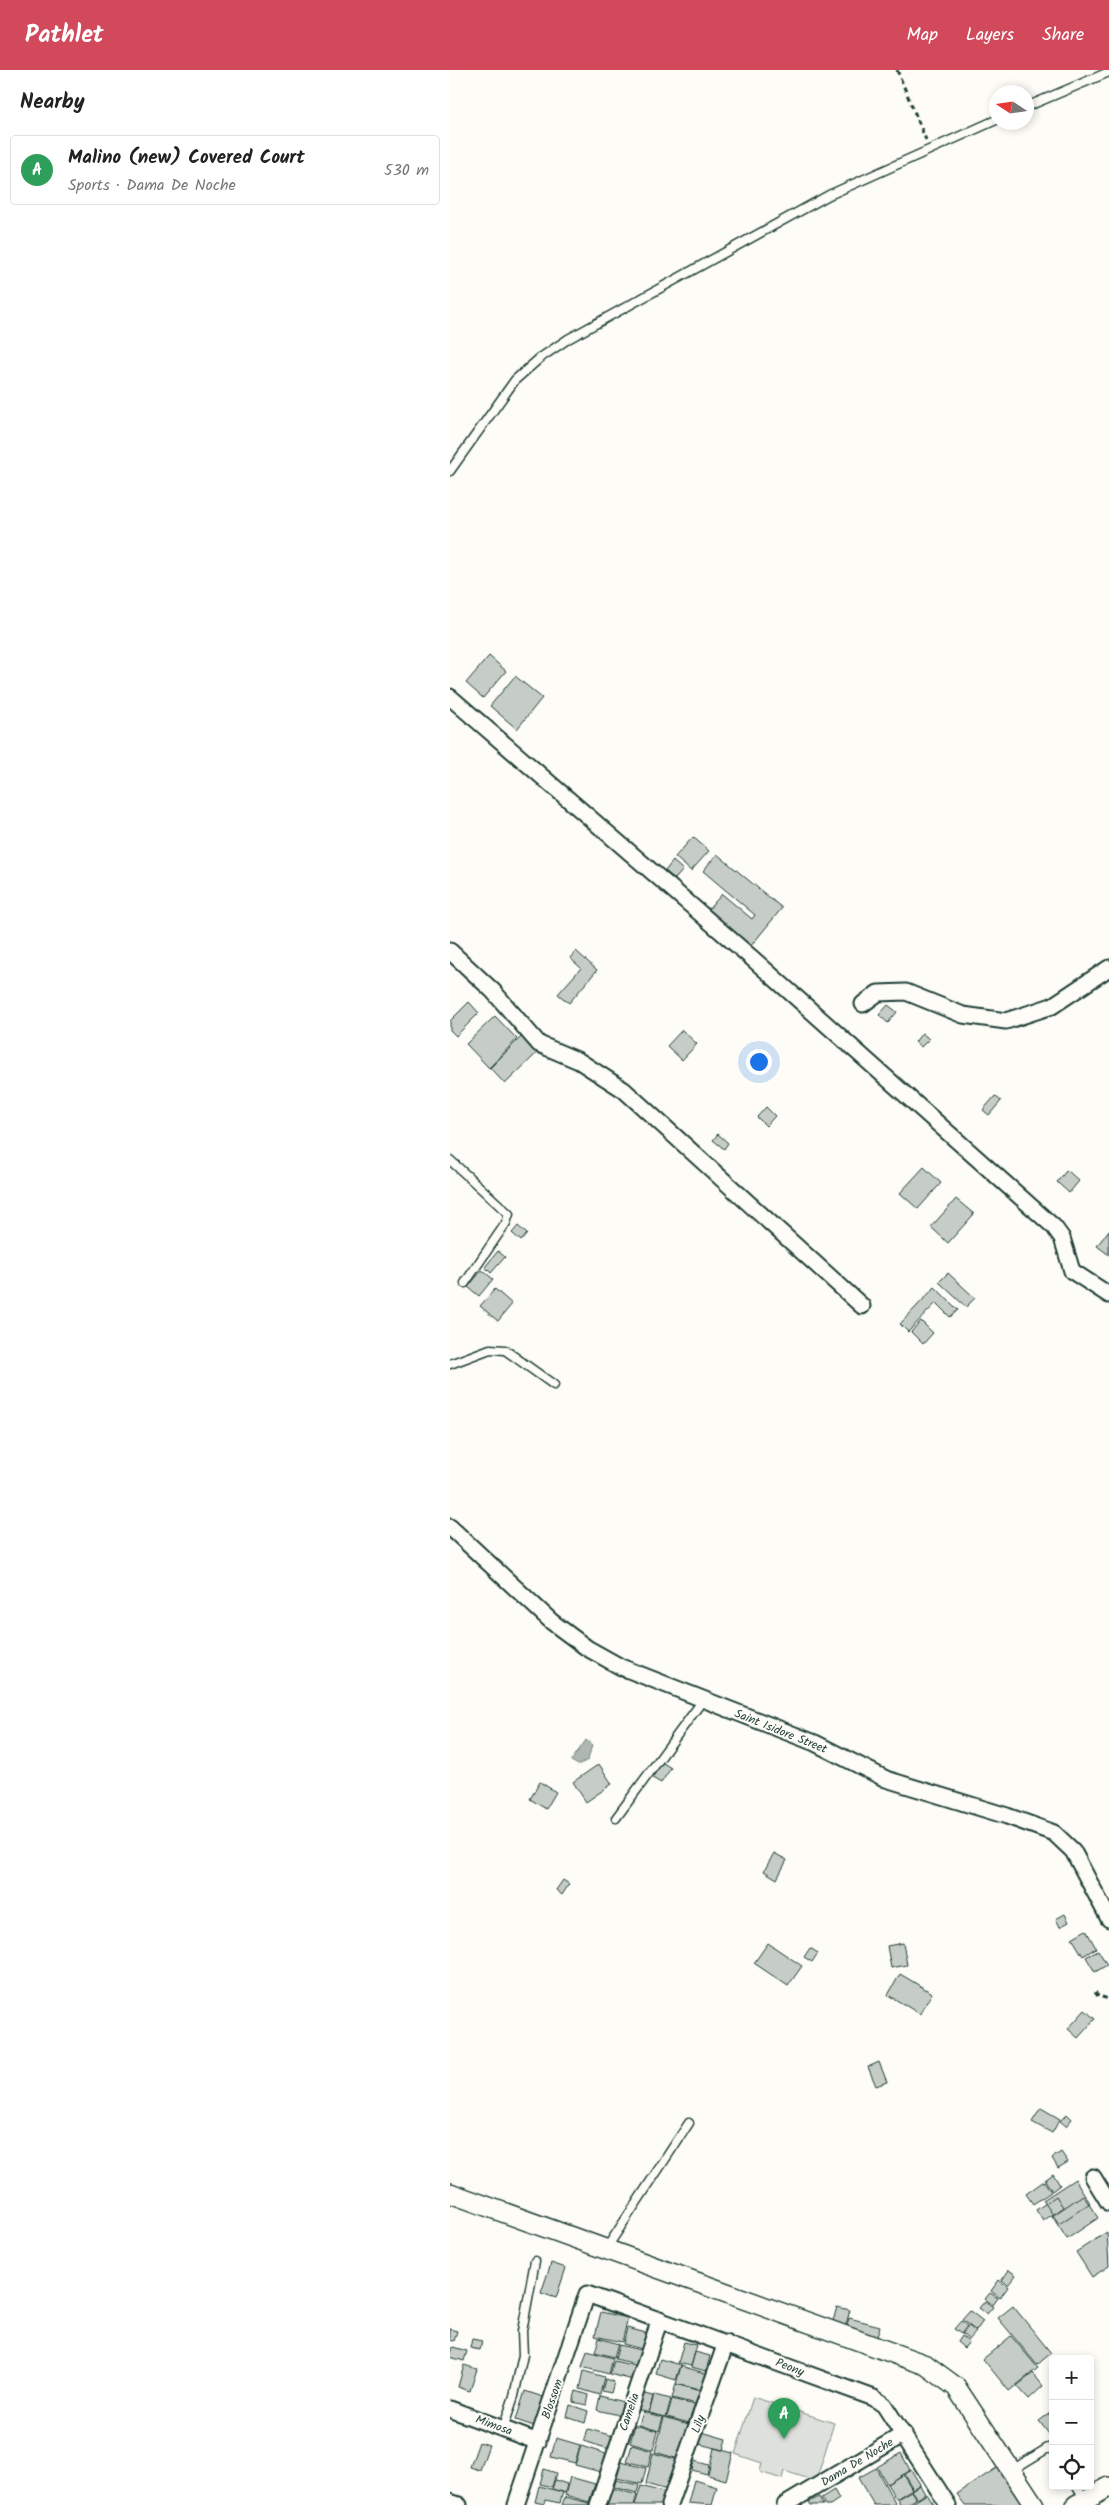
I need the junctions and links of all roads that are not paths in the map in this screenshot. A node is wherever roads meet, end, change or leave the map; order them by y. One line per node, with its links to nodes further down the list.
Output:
1 (1109, 72): 2 (lane)
2 (1034, 104)
3 (989, 123): 4 (lane)
4 (450, 471)
5 (450, 698): 11 (street)
6 (450, 951): 12 (street)
7 (1109, 968): 8 (street)
8 (863, 1004)
9 (450, 1160): 10 (lane)
10 (465, 1282)
11 (1109, 1295)
12 (862, 1306)
13 (450, 1364): 14 (lane)
14 (554, 1385)
15 (450, 1527): 16 (street, Saint Isidore Street)
16 (702, 1700): 17 (lane); 18 (street, Saint Isidore Street)
17 (616, 1818)
18 (1109, 1919)
19 (689, 2123): 23 (lane)
20 (1093, 2176): 22 (street)
21 (450, 2193): 23 (street)
22 (1109, 2203)
23 (606, 2249): 33 (street)
24 (535, 2261): 29 (lane)
25 (588, 2294): 26 (street, Peony); 31 (street, Blossom)
26 (660, 2319): 27 (street, Peony); 40 (street, Camelia)
27 (726, 2343): 30 (street, Peony); 41 (street, Lily)
28 (450, 2410): 29 (street, Mimosa)
29 (503, 2429): 31 (street, Mimosa)
30 (904, 2434): 37 (street, Peony); 42 (street, Dama De Noche)
31 (538, 2442): 39 (street, Blossom)
32 (1049, 2448): 33 (lane)
33 (1012, 2470): 43 (street)
34 (1109, 2487): 35 (street)
35 (1079, 2497)
36 (450, 2502): 38 (street)
37 (947, 2503)
38 (459, 2505)
39 (516, 2505)
40 (598, 2505)
41 (669, 2505)
42 (785, 2505)
43 (1034, 2505)

